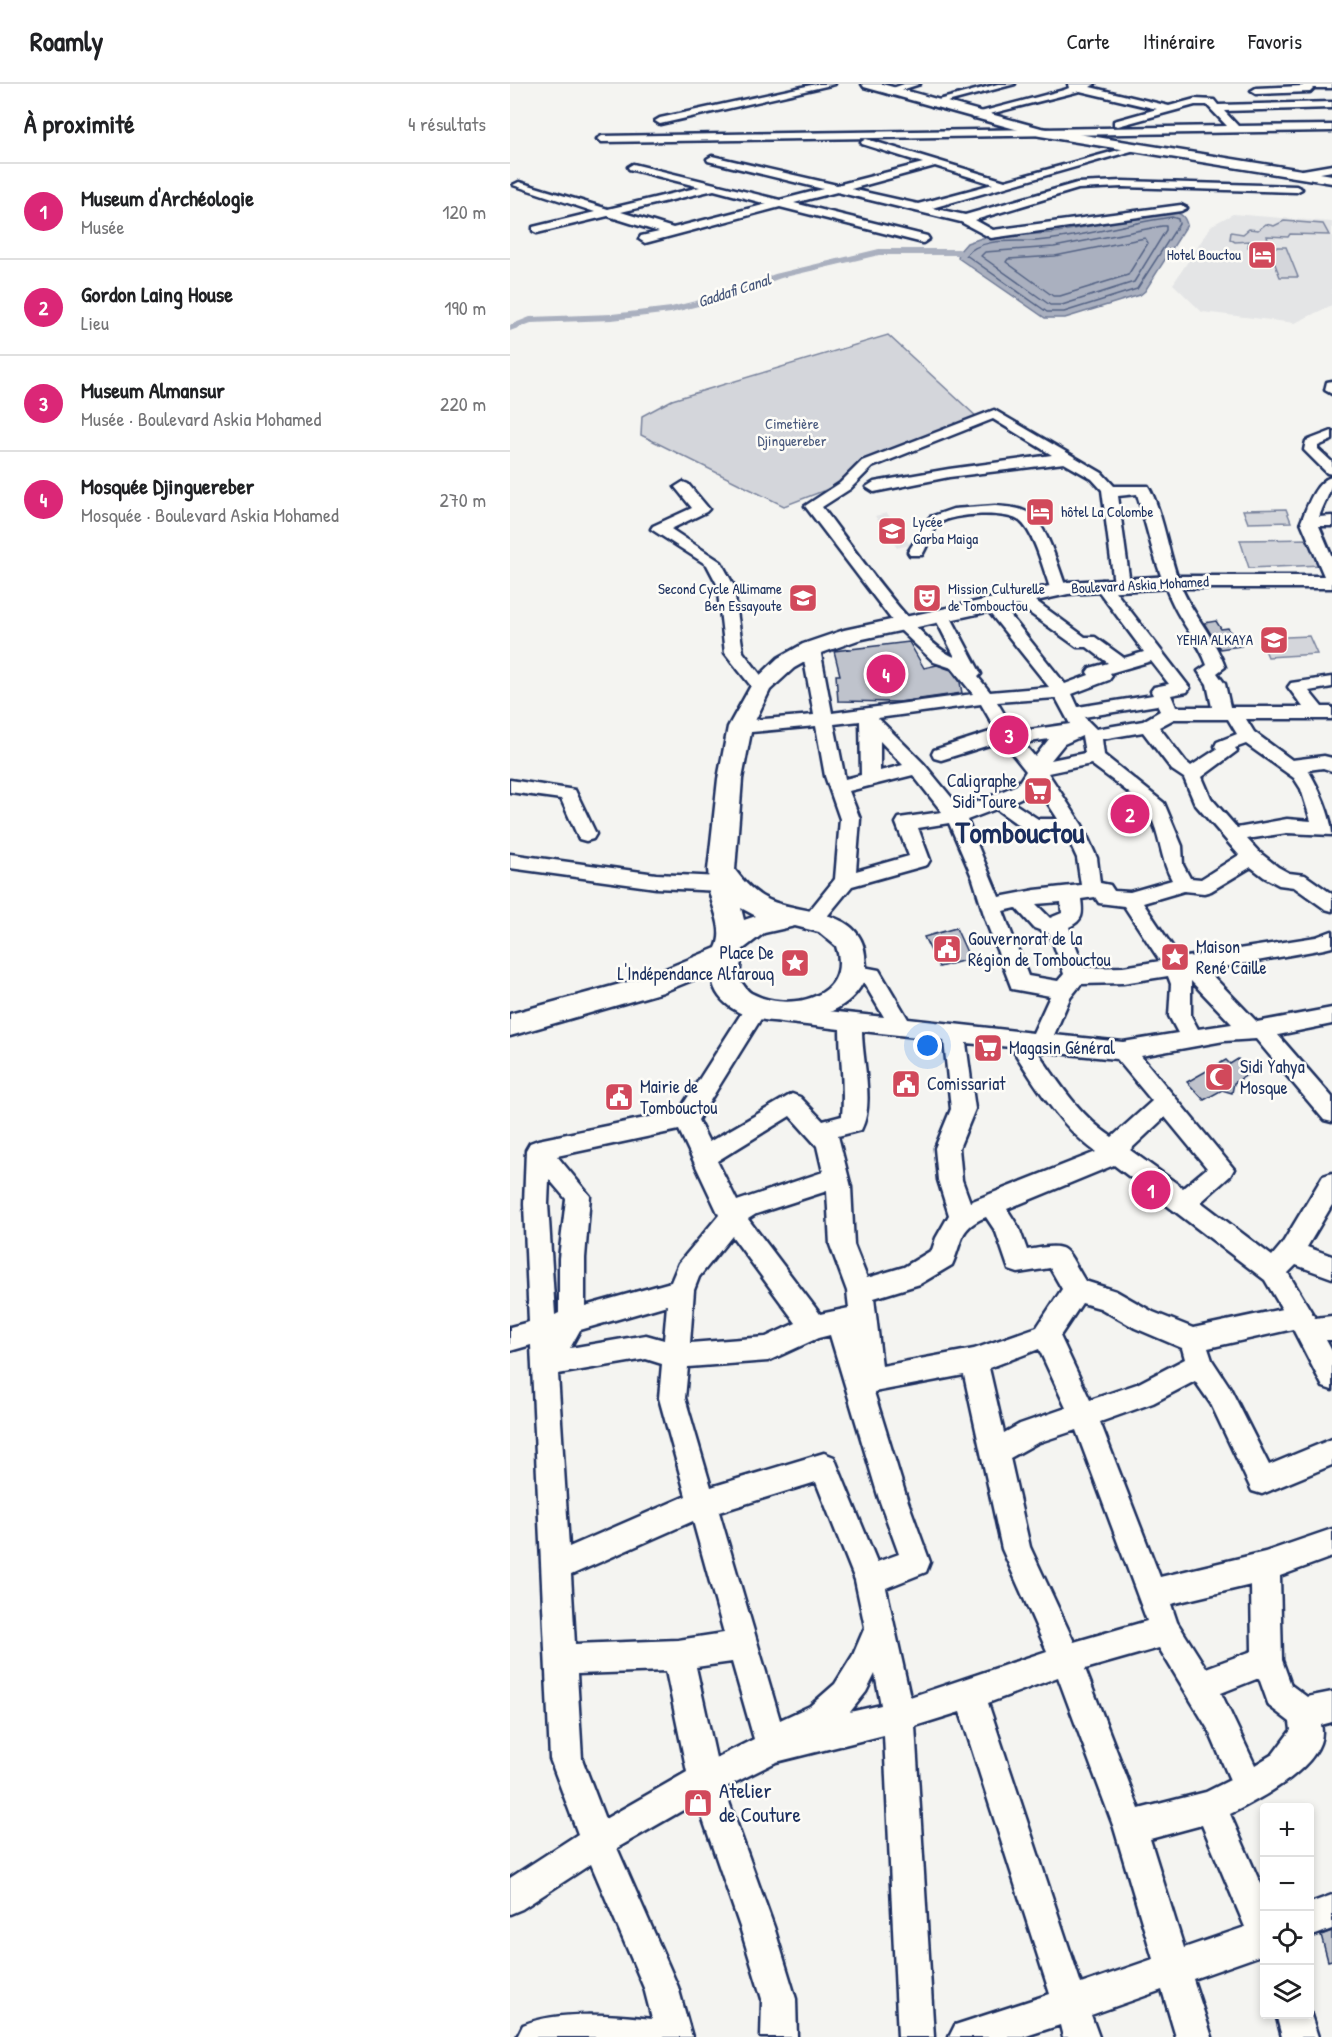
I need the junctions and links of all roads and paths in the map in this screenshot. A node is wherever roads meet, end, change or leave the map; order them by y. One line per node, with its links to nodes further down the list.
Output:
1 (830, 84): 18 (street)
2 (868, 84): 11 (main road)
3 (915, 84): 11 (street)
4 (1010, 84): 12 (street)
5 (1061, 84): 10 (street)
6 (1090, 84): 10 (street)
7 (1332, 85): 8 (street)
8 (1308, 86): 9 (street); 13 (street)
9 (1255, 87): 14 (street)
10 (1078, 88): 16 (street); 17 (street)
11 (889, 91): 12 (main road)
12 (932, 103): 17 (main road)
13 (1327, 105): 14 (street); 19 (street)
14 (1263, 107): 15 (street)
15 (1218, 108): 16 (street); 21 (street)
16 (1169, 109): 23 (street)
17 (974, 115): 22 (main road)
18 (660, 121)
19 (1332, 121)
20 (1332, 128): 21 (street)
21 (1236, 130): 23 (street)
22 (1040, 132): 23 (street); 24 (street); 26 (main road)
23 (1088, 132)
24 (845, 135): 25 (street); 28 (street)
25 (602, 139)
26 (1137, 148): 31 (main road); 33 (street)
27 (712, 159): 36 (street)
28 (935, 163): 33 (street); 36 (street)
29 (633, 167): 35 (street)
30 (1332, 168): 31 (street)
31 (1304, 173): 32 (main road)
32 (1332, 179)
33 (1005, 184): 39 (street)
34 (519, 185): 41 (street)
35 (715, 187): 38 (street); 41 (street)
36 (838, 189): 38 (street); 39 (street)
37 (1296, 189): 42 (street)
38 (783, 204): 43 (street); 45 (street)
39 (918, 208): 42 (street); 43 (street)
40 (1181, 208): 42 (street)
41 (607, 212): 44 (street); 45 (street)
42 (965, 219)
43 (861, 223): 47 (street)
44 (537, 229)
45 (674, 233): 46 (street)
46 (645, 239)
47 (923, 239)
48 (1332, 385): 49 (street)
49 (1332, 390)
50 (1332, 435): 52 (street)
51 (1066, 458): 55 (street); 56 (street); 68 (street)
52 (1332, 470)
53 (1332, 482): 58 (street)
54 (683, 487): 75 (street)
55 (874, 487)
56 (1109, 489): 61 (street); 63 (street)
57 (1332, 521): 58 (street)
58 (1309, 522): 60 (street)
59 (916, 552): 64 (street)
60 (1332, 576)
61 (1171, 582): 62 (main road, Boulevard Askia Mohamed); 63 (main road, Boulevard Askia Mohamed); 74 (street)
62 (1332, 582)
63 (1112, 584): 64 (main road, Boulevard Askia Mohamed); 70 (street)
64 (1059, 590): 65 (main road, Boulevard Askia Mohamed)
65 (1019, 597): 66 (main road, Boulevard Askia Mohamed); 71 (street)
66 (991, 603): 67 (main road, Boulevard Askia Mohamed); 77 (street)
67 (941, 614): 68 (main road, Boulevard Askia Mohamed); 78 (street)
68 (903, 623): 69 (main road, Boulevard Askia Mohamed); 78 (street)
69 (812, 649): 75 (main road, Boulevard Askia Mohamed); 84 (street)
70 (1155, 654): 71 (street); 76 (street)
71 (1121, 664): 72 (street)
72 (1088, 682): 77 (street); 79 (street)
73 (1332, 682): 82 (street)
74 (1216, 684): 76 (street); 81 (street)
75 (761, 687): 87 (main road, Boulevard Askia Mohamed)
76 (1181, 688): 80 (street)
77 (1062, 692): 78 (street); 85 (street)
78 (984, 694): 83 (street); 89 (street)
79 (1113, 706): 80 (street); 85 (street)
80 (1167, 706): 81 (street); 86 (street)
81 (1228, 713): 82 (street); 88 (street)
82 (1324, 713)
83 (868, 718): 84 (street); 94 (street); 97 (street)
84 (824, 720): 87 (street); 99 (street)
85 (1083, 726): 86 (street); 89 (street); 91 (street); 95 (street)
86 (1148, 726): 96 (street)
87 (741, 727): 108 (main road, Boulevard Askia Mohamed)
88 (1248, 735): 93 (street); 96 (street)
89 (1008, 736): 90 (street); 95 (street)
90 (941, 754)
91 (1095, 757): 95 (street); 110 (street)
92 (1332, 765): 93 (street)
93 (1288, 766): 103 (street)
94 (917, 768): 97 (street); 101 (street)
95 (1035, 770): 100 (street); 102 (street)
96 (1192, 775): 105 (street)
97 (870, 778): 99 (street)
98 (510, 786): 104 (street)
99 (838, 787): 109 (street)
100 (998, 801): 101 (street); 102 (street)
101 (956, 817): 109 (street); 116 (street)
102 (1072, 825): 111 (street)
103 (1328, 828): 105 (street)
104 (586, 834)
105 (1232, 835): 106 (street)
106 (1252, 857): 110 (street); 115 (street)
107 (510, 861): 108 (street)
108 (721, 877): 117 (main road); 120 (main road)
109 (845, 881): 117 (street)
110 (1184, 884): 113 (street)
111 (1093, 890): 112 (street); 113 (street)
112 (1070, 894): 114 (street); 118 (street)
113 (1130, 899): 122 (street)
114 (1020, 900): 116 (street); 118 (street)
115 (1332, 904)
116 (991, 906): 124 (street)
117 (804, 918): 120 (main road); 123 (main road)
118 (1057, 924): 124 (street)
119 (1325, 942): 121 (street); 122 (street)
120 (729, 949): 125 (main road); 126 (main road)
121 (1332, 960)
122 (1180, 966): 124 (street); 131 (street); 133 (street)
123 (853, 973): 127 (main road); 130 (street)
124 (1070, 983): 134 (street)
125 (654, 985): 126 (main road); 129 (main road)
126 (758, 1007): 127 (main road); 138 (street)
127 (843, 1014): 130 (street); 139 (street)
128 (1332, 1016): 131 (street)
129 (510, 1025)
130 (901, 1027): 132 (street)
131 (1256, 1030): 133 (street); 137 (street)
132 (954, 1032): 134 (street); 147 (street)
133 (1192, 1039): 135 (street)
134 (1030, 1042): 135 (street); 141 (street)
135 (1122, 1051): 136 (street)
136 (1166, 1102): 141 (street); 145 (street)
137 (1332, 1113)
138 (686, 1119): 140 (street); 142 (street)
139 (826, 1140): 142 (street); 143 (street)
140 (538, 1150): 155 (street); 157 (street)
141 (1113, 1150): 145 (street); 146 (street)
142 (704, 1157): 148 (street)
143 (836, 1178): 148 (street); 154 (street)
144 (1332, 1183): 149 (street)
145 (1184, 1202): 151 (street)
146 (992, 1206): 147 (street); 153 (street)
147 (962, 1216): 154 (street)
148 (732, 1217): 152 (street); 154 (street)
149 (1291, 1252): 150 (street); 151 (street)
150 (1332, 1267)
151 (1274, 1272): 156 (street)
152 (681, 1290): 155 (street); 161 (street)
153 (1076, 1290): 158 (street); 160 (street)
154 (844, 1314): 161 (street); 162 (street); 172 (street)
155 (572, 1321): 157 (street); 163 (street)
156 (1313, 1325): 160 (street); 164 (street)
157 (541, 1330): 159 (street); 163 (street)
158 (1046, 1335): 162 (street); 165 (street)
159 (510, 1339)
160 (1196, 1352): 165 (street); 167 (street)
161 (676, 1356): 163 (street); 168 (street)
162 (974, 1361): 166 (street)
163 (545, 1364): 170 (street)
164 (1332, 1378)
165 (1084, 1416): 166 (street); 173 (street)
166 (994, 1452): 178 (street)
167 (1332, 1452)
168 (703, 1503): 170 (street); 172 (street); 176 (street)
169 (1332, 1543): 171 (street)
170 (556, 1567): 179 (street)
171 (1265, 1567): 173 (street); 180 (street)
172 (870, 1580): 174 (street)
173 (1152, 1594): 175 (street)
174 (879, 1629): 184 (street); 185 (street)
175 (1166, 1631): 178 (street); 181 (street)
176 (744, 1645): 177 (street); 185 (street)
177 (678, 1655): 179 (street); 186 (street)
178 (1066, 1659): 182 (street); 189 (street)
179 (562, 1660): 190 (street)
180 (1268, 1660): 181 (street); 183 (street)
181 (1200, 1686): 187 (street)
182 (970, 1695): 184 (street); 197 (street)
183 (1318, 1710): 187 (street)
184 (899, 1716): 185 (street); 204 (street)
185 (771, 1743): 186 (street)
186 (705, 1780): 190 (street); 203 (street)
187 (1249, 1787): 188 (street)
188 (1210, 1806): 189 (street); 194 (street)
189 (1130, 1828): 196 (street)
190 (597, 1841): 191 (street); 202 (street)
191 (510, 1897)
192 (1332, 1912): 193 (street)
193 (1314, 1919)
194 (1260, 1921)
195 (1260, 1937): 196 (street)
196 (1173, 1969): 197 (street); 207 (street)
197 (1072, 2004): 205 (street); 206 (street)
198 (1295, 2019): 208 (street)
199 (609, 2035): 200 (street); 201 (street)
200 (535, 2037)
201 (656, 2037)
202 (674, 2037)
203 (779, 2037)
204 (916, 2037)
205 (967, 2037)
206 (1081, 2037)
207 (1194, 2037)
208 (1300, 2037)

